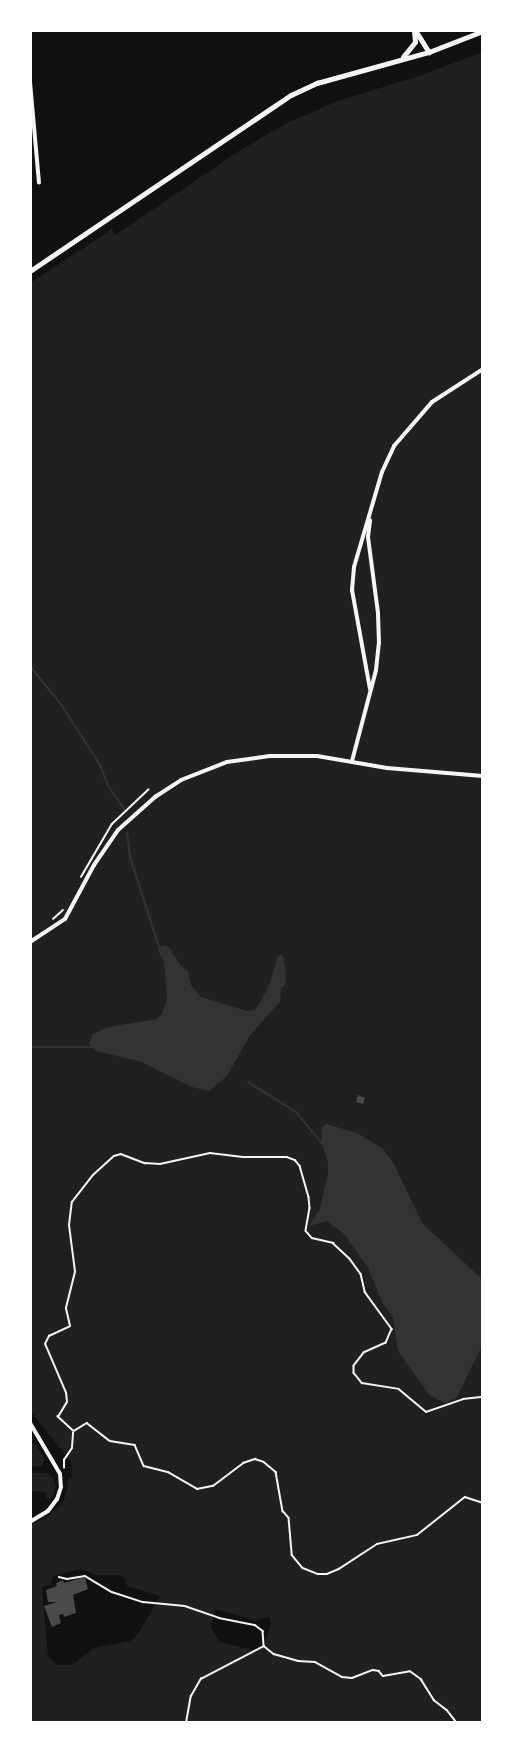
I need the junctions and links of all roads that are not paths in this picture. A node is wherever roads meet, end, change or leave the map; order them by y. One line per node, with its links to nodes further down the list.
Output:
1 (415, 30): 3 (street); 4 (street)
2 (483, 31): 3 (street)
3 (429, 52): 4 (street)
4 (401, 59): 9 (street)
5 (30, 82): 7 (street)
6 (30, 140): 7 (street)
7 (36, 140): 8 (street)
8 (39, 183)
9 (30, 271)
10 (483, 369): 11 (street)
11 (371, 507): 12 (street); 12 (street)
12 (370, 689): 13 (street)
13 (352, 761): 14 (street); 15 (street)
14 (483, 776)
15 (30, 942)
16 (30, 1423): 17 (street)
17 (30, 1522)

